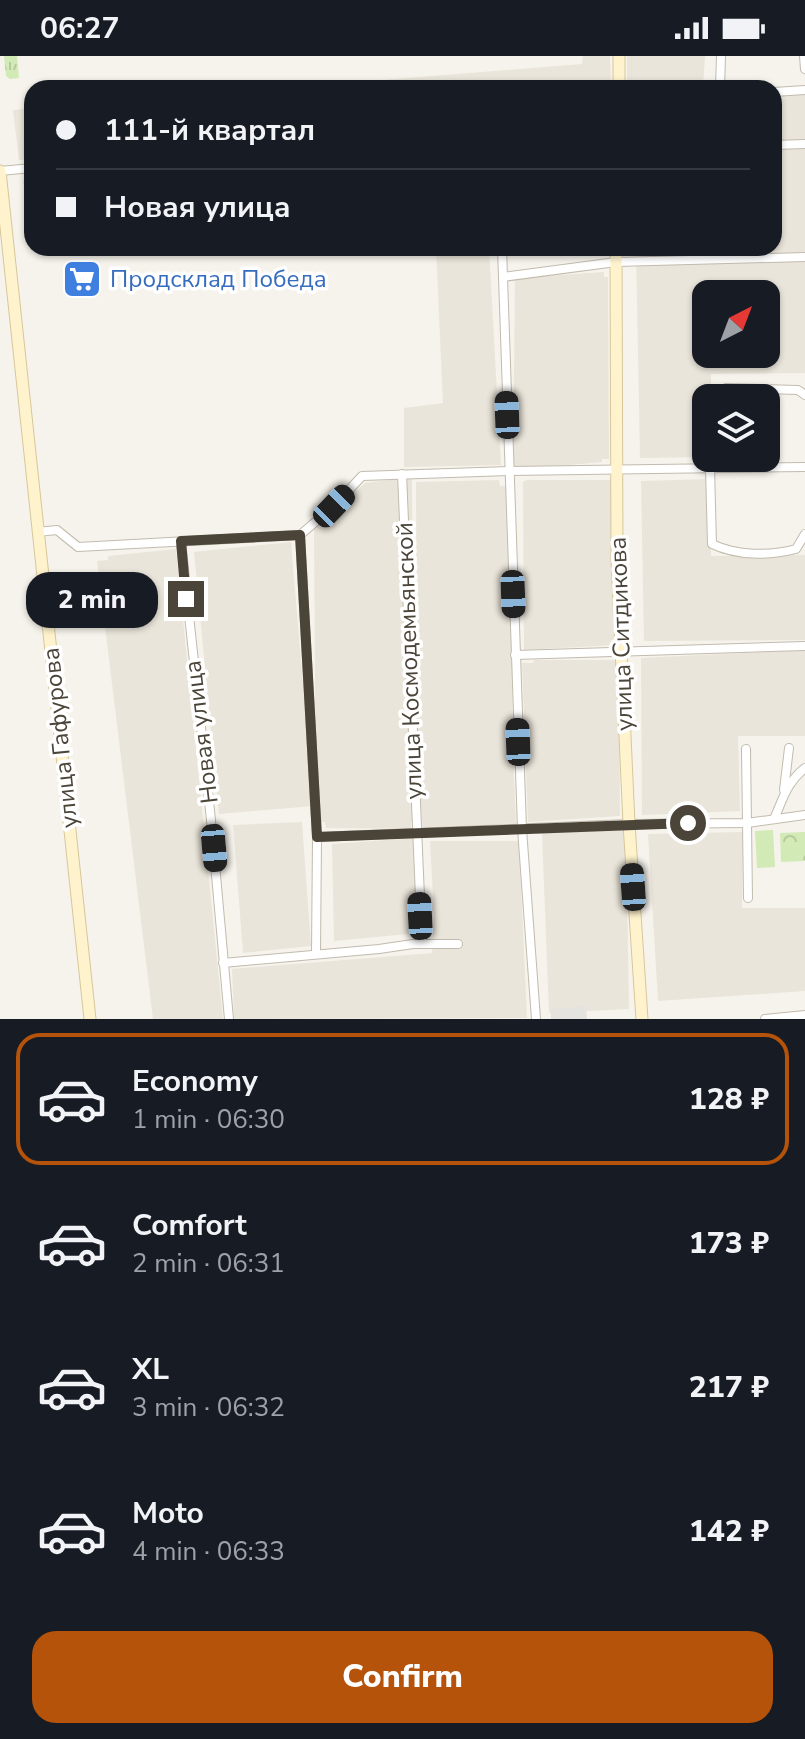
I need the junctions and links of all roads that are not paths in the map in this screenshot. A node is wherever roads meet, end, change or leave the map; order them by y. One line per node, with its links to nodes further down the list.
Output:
1 (619, 56): 5 (main road)
2 (721, 56): 6 (street)
3 (804, 56): 4 (street)
4 (805, 69)
5 (619, 80)
6 (720, 80)
7 (805, 90): 8 (street)
8 (782, 91)
9 (805, 144): 10 (street)
10 (782, 145)
11 (24, 169): 12 (street)
12 (0, 171): 27 (main road, улица Гафурова)
13 (502, 256): 17 (street)
14 (616, 256): 16 (main road, улица Ситдикова)
15 (805, 257): 16 (street)
16 (616, 262): 17 (street); 23 (main road, улица Ситдикова)
17 (503, 277): 24 (street)
18 (780, 390): 19 (street)
19 (805, 395)
20 (780, 466): 21 (street)
21 (805, 467)
22 (692, 468): 23 (street)
23 (616, 469): 24 (street); 32 (main road, улица Ситдикова)
24 (509, 471): 26 (street); 33 (street)
25 (710, 472): 28 (street)
26 (402, 474): 29 (street); 43 (street, улица Космодемьянской)
27 (37, 532): 30 (street); 51 (main road, улица Гафурова)
28 (805, 534)
29 (300, 535): 30 (street); 44 (street)
30 (181, 541): 49 (street, Новая улица)
31 (805, 646): 32 (street)
32 (622, 650): 33 (street); 41 (main road, улица Ситдикова)
33 (515, 655): 42 (street)
34 (789, 748): 37 (street)
35 (746, 749): 40 (street)
36 (805, 768): 37 (street)
37 (784, 790): 39 (street)
38 (805, 815): 39 (street)
39 (774, 819): 40 (street)
40 (747, 823): 41 (street); 45 (street)
41 (629, 824): 42 (street); 54 (main road, улица Ситдикова)
42 (522, 829): 43 (street); 53 (street)
43 (416, 835): 44 (street); 46 (street, улица Космодемьянской)
44 (317, 837): 48 (street)
45 (748, 898)
46 (422, 944): 47 (street); 48 (street)
47 (458, 944)
48 (316, 954): 49 (street)
49 (223, 963): 52 (street, Новая улица)
50 (805, 1015): 55 (street)
51 (90, 1019)
52 (229, 1019)
53 (536, 1019)
54 (642, 1019)
55 (765, 1019)

